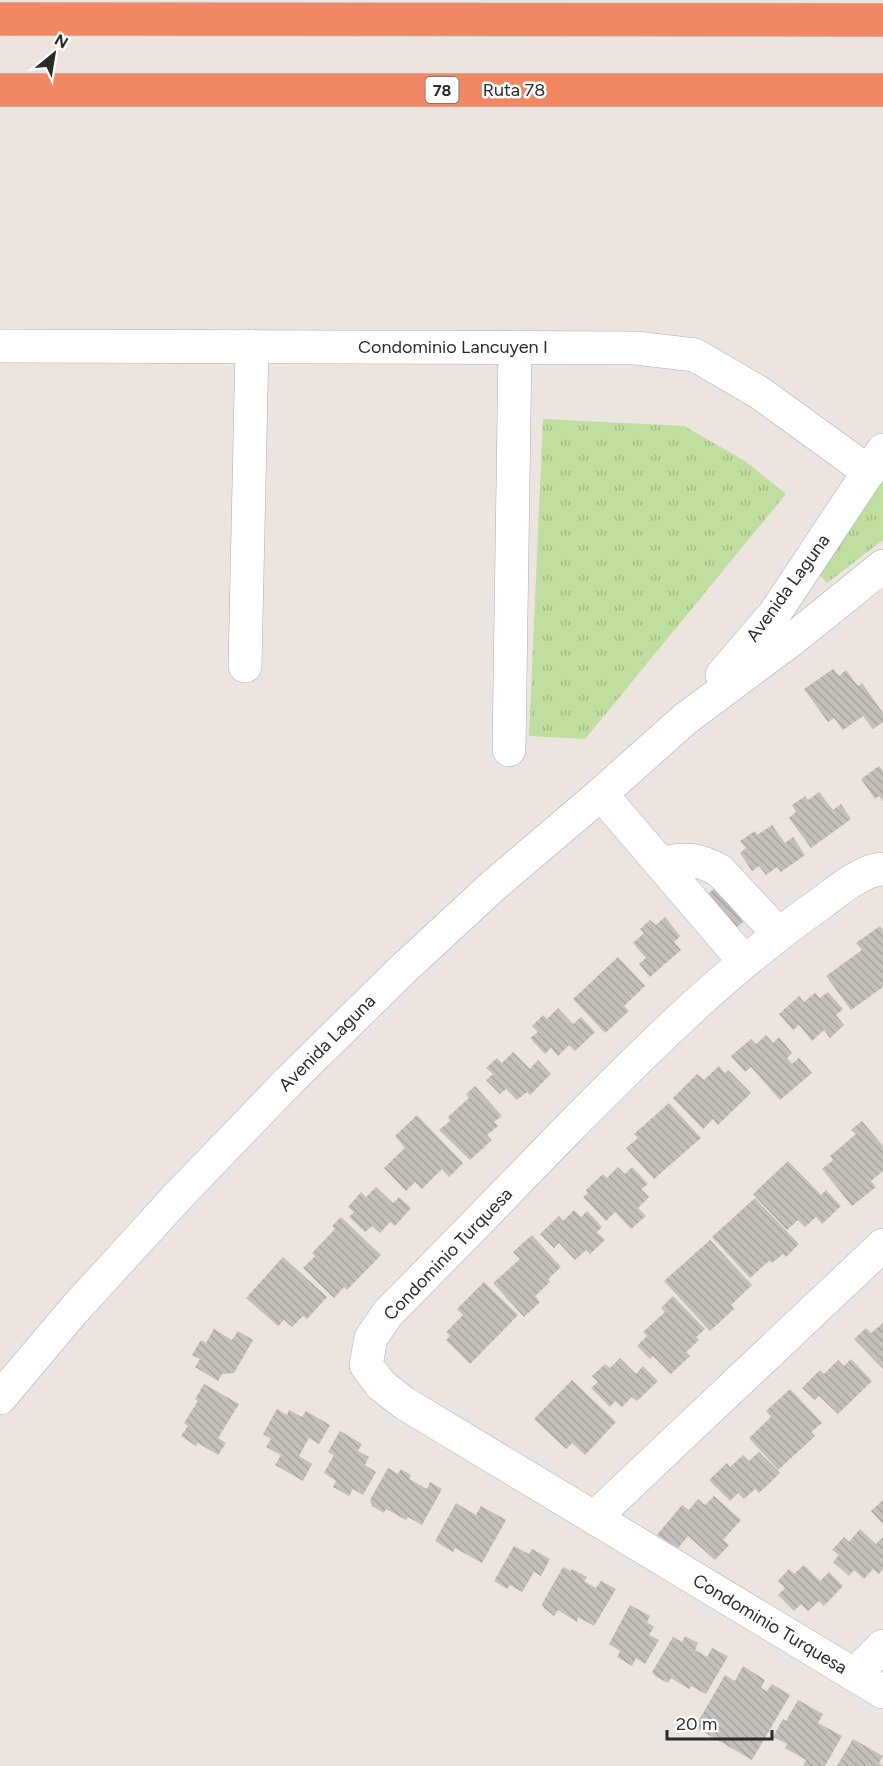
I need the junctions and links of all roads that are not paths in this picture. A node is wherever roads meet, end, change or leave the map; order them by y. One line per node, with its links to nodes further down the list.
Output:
1 (0, 20): 2 (highway)
2 (883, 20)
3 (0, 90): 4 (highway, Ruta 78 / 78)
4 (883, 90)
5 (0, 346): 6 (street, Condominio Lancuyen I)
6 (252, 346): 7 (street, Condominio Lancuyen I); 10 (street)
7 (515, 347): 8 (street, Condominio Lancuyen I); 12 (street)
8 (876, 461): 11 (street, Avenida Laguna)
9 (883, 566): 11 (street, Avenida Laguna)
10 (245, 666)
11 (685, 719): 13 (street, Avenida Laguna)
12 (509, 750)
13 (601, 794): 14 (street); 19 (street, Avenida Laguna)
14 (661, 864): 16 (street); 17 (street)
15 (883, 869): 16 (street, Condominio Turquesa)
16 (778, 933): 17 (street, Condominio Turquesa)
17 (744, 961): 20 (street, Condominio Turquesa)
18 (883, 1245): 20 (street)
19 (0, 1398)
20 (594, 1518): 22 (street, Condominio Turquesa)
21 (883, 1646): 22 (street)
22 (854, 1674): 23 (street, Condominio Turquesa)
23 (883, 1692)

